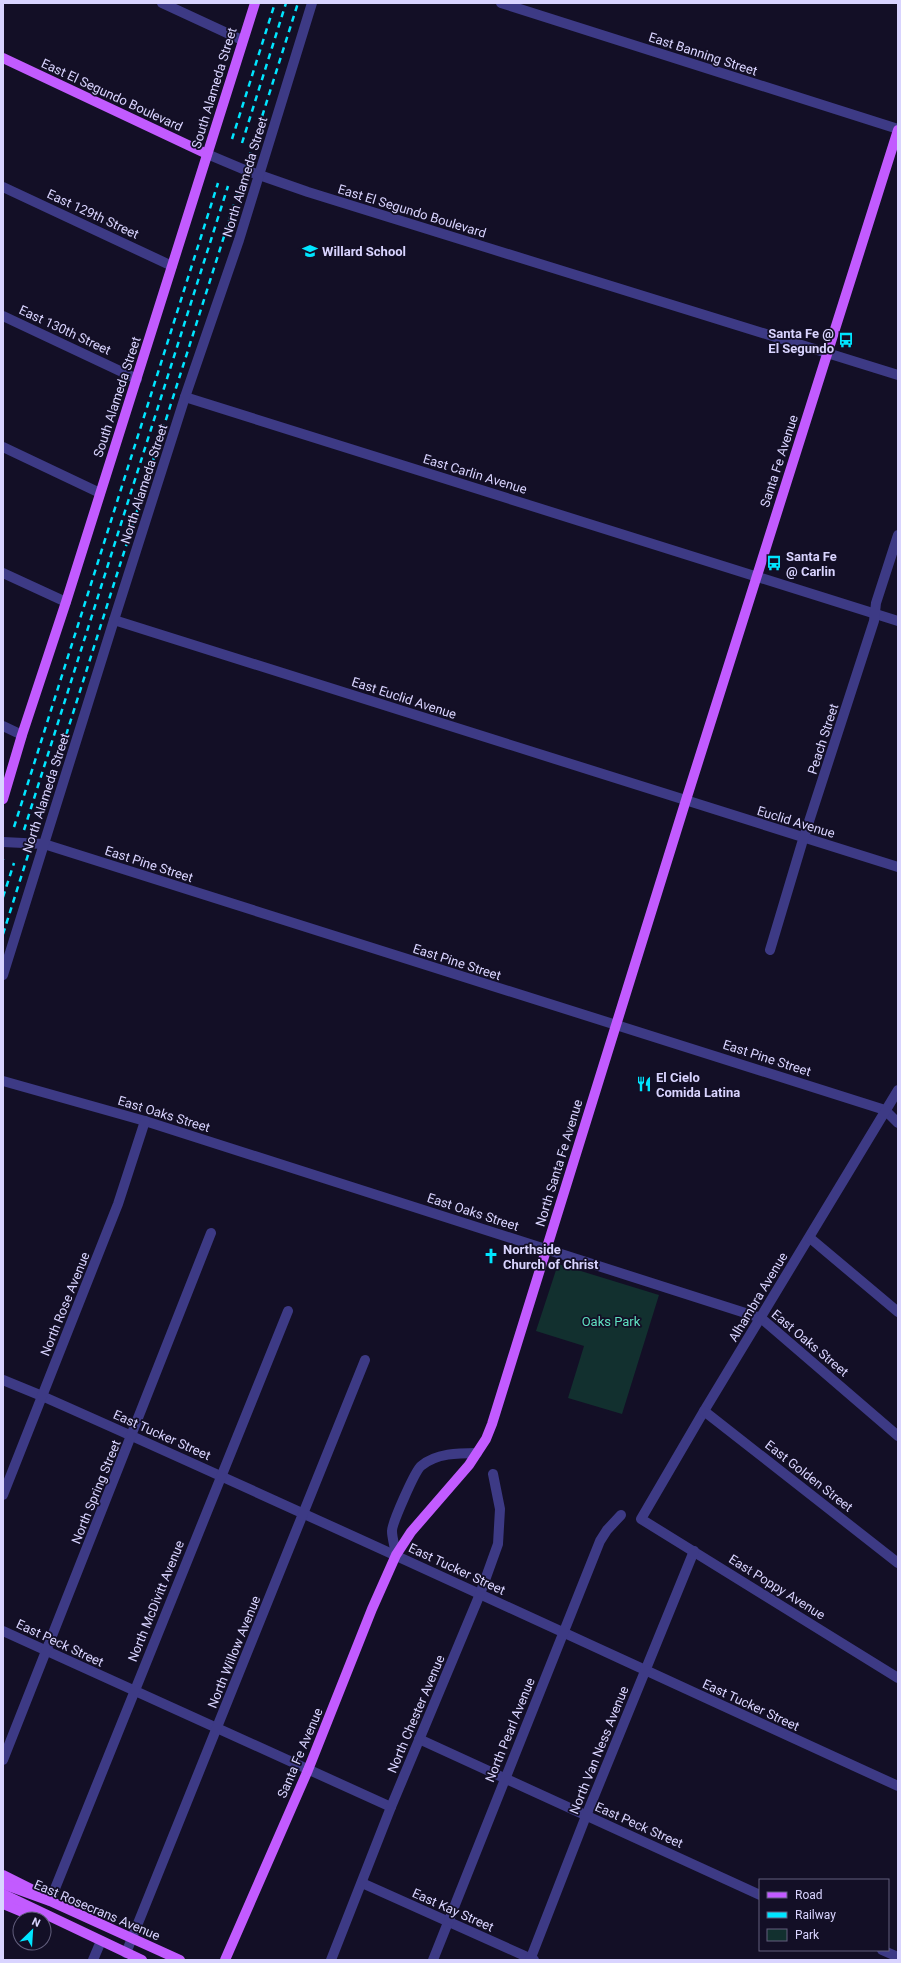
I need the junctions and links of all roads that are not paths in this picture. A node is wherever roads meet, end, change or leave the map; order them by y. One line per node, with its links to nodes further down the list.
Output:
1 (162, 3): 5 (street)
2 (255, 3): 5 (main road, South Alameda Street)
3 (312, 3): 9 (street, North Alameda Street)
4 (501, 3): 7 (street, East Banning Street)
5 (242, 40): 8 (main road, South Alameda Street)
6 (3, 58): 8 (main road, East El Segundo Boulevard)
7 (898, 129): 13 (main road, Santa Fe Avenue)
8 (207, 154): 9 (street, East El Segundo Boulevard); 11 (main road, South Alameda Street)
9 (259, 176): 13 (street, East El Segundo Boulevard); 16 (street, North Alameda Street)
10 (3, 187): 11 (street, East 129th Street)
11 (172, 266): 15 (main road, South Alameda Street)
12 (3, 316): 15 (street, East 130th Street)
13 (828, 352): 14 (street, East El Segundo Boulevard); 21 (main road, Santa Fe Avenue)
14 (898, 375)
15 (137, 379): 18 (main road, South Alameda Street)
16 (185, 397): 21 (street, East Carlin Avenue); 24 (street, North Alameda Street)
17 (3, 447): 18 (street)
18 (100, 493): 22 (main road, South Alameda Street)
19 (898, 534): 23 (street, Peach Street)
20 (3, 573): 22 (street)
21 (756, 576): 23 (street, East Carlin Avenue); 29 (main road, Santa Fe Avenue)
22 (66, 602): 27 (main road, South Alameda Street)
23 (875, 614): 25 (street, East Carlin Avenue); 30 (street, Peach Street)
24 (114, 620): 29 (street, East Euclid Avenue); 32 (street, North Alameda Street)
25 (898, 621)
26 (3, 726): 27 (street)
27 (22, 735): 28 (main road, South Alameda Street)
28 (3, 799)
29 (686, 800): 30 (street, Euclid Avenue); 36 (main road, North Santa Fe Avenue)
30 (804, 838): 33 (street, Euclid Avenue); 34 (street, Peach Street)
31 (3, 842): 32 (street, East Pine Street)
32 (44, 844): 35 (street, North Alameda Street); 36 (street, East Pine Street)
33 (898, 867)
34 (770, 950)
35 (3, 975)
36 (617, 1024): 39 (street, East Pine Street); 44 (main road, North Santa Fe Avenue)
37 (3, 1081): 40 (street, East Oaks Street)
38 (898, 1090): 39 (street, Alhambra Avenue)
39 (885, 1110): 41 (street, East Pine Street); 43 (street, Alhambra Avenue)
40 (145, 1121): 44 (street, East Oaks Street); 50 (street, North Rose Avenue)
41 (898, 1123)
42 (211, 1233): 52 (street, North Spring Street)
43 (810, 1238): 46 (street); 47 (street, Alhambra Avenue)
44 (546, 1248): 47 (street, East Oaks Street); 54 (main road, North Santa Fe Avenue)
45 (288, 1311): 56 (street, North McDivitt Avenue)
46 (898, 1312)
47 (761, 1318): 51 (street, Alhambra Avenue); 53 (street, East Oaks Street)
48 (365, 1360): 58 (street, North Willow Avenue)
49 (3, 1380): 50 (street, East Tucker Street)
50 (42, 1396): 52 (street, East Tucker Street); 57 (street, North Rose Avenue)
51 (704, 1411): 60 (street, Alhambra Avenue); 63 (street, East Golden Street)
52 (132, 1436): 56 (street, East Tucker Street); 67 (street, North Spring Street)
53 (898, 1436)
54 (478, 1453): 62 (main road, North Santa Fe Avenue); 62 (street)
55 (493, 1474): 64 (street, North Chester Avenue)
56 (221, 1476): 58 (street, East Tucker Street); 70 (street, North McDivitt Avenue)
57 (3, 1495)
58 (304, 1515): 62 (street, East Tucker Street); 71 (street, North Willow Avenue)
59 (621, 1515): 66 (street, North Pearl Avenue)
60 (641, 1519): 61 (street, East Poppy Avenue)
61 (694, 1551): 68 (street, North Van Ness Avenue); 69 (street, East Poppy Avenue)
62 (396, 1555): 64 (street, East Tucker Street); 74 (main road, Santa Fe Avenue)
63 (898, 1563)
64 (480, 1594): 66 (street, East Tucker Street); 72 (street, North Chester Avenue)
65 (3, 1631): 67 (street, East Peck Street)
66 (562, 1633): 68 (street, East Tucker Street); 75 (street, North Pearl Avenue)
67 (46, 1651): 70 (street, East Peck Street); 73 (street, North Spring Street)
68 (645, 1671): 76 (street, East Tucker Street); 78 (street, North Van Ness Avenue)
69 (898, 1678)
70 (134, 1691): 71 (street, East Peck Street); 84 (street, North McDivitt Avenue)
71 (217, 1728): 74 (street, East Peck Street); 90 (street, North Willow Avenue)
72 (419, 1739): 75 (street, East Peck Street); 77 (street, North Chester Avenue)
73 (3, 1760)
74 (308, 1770): 77 (street, East Peck Street); 99 (main road, Santa Fe Avenue)
75 (505, 1778): 78 (street, East Peck Street); 87 (street, North Pearl Avenue)
76 (898, 1786)
77 (391, 1807): 81 (street, North Chester Avenue)
78 (586, 1816): 83 (street, East Peck Street); 95 (street, North Van Ness Avenue)
79 (3, 1875): 84 (main road)
80 (3, 1884): 84 (main road, East Rosecrans Avenue)
81 (362, 1884): 87 (street, East Kay Street); 100 (street, North Chester Avenue)
82 (3, 1894): 89 (main road, East Rosecrans Avenue)
83 (759, 1895)
84 (50, 1901): 90 (main road, East Rosecrans Avenue)
85 (3, 1904): 86 (main road)
86 (20, 1911)
87 (449, 1922): 95 (street, East Kay Street); 101 (street, North Pearl Avenue)
88 (52, 1923): 89 (main road)
89 (75, 1930): 91 (main road, East Rosecrans Avenue)
90 (132, 1938): 93 (street, North Willow Avenue); 98 (main road, East Rosecrans Avenue)
91 (101, 1941): 93 (main road, East Rosecrans Avenue); 96 (street)
92 (884, 1951): 94 (street)
93 (126, 1953): 97 (main road, East Rosecrans Avenue)
94 (898, 1957)
95 (532, 1959)
96 (93, 1960)
97 (142, 1960)
98 (180, 1960)
99 (225, 1960)
100 (331, 1960)
101 (433, 1960)

